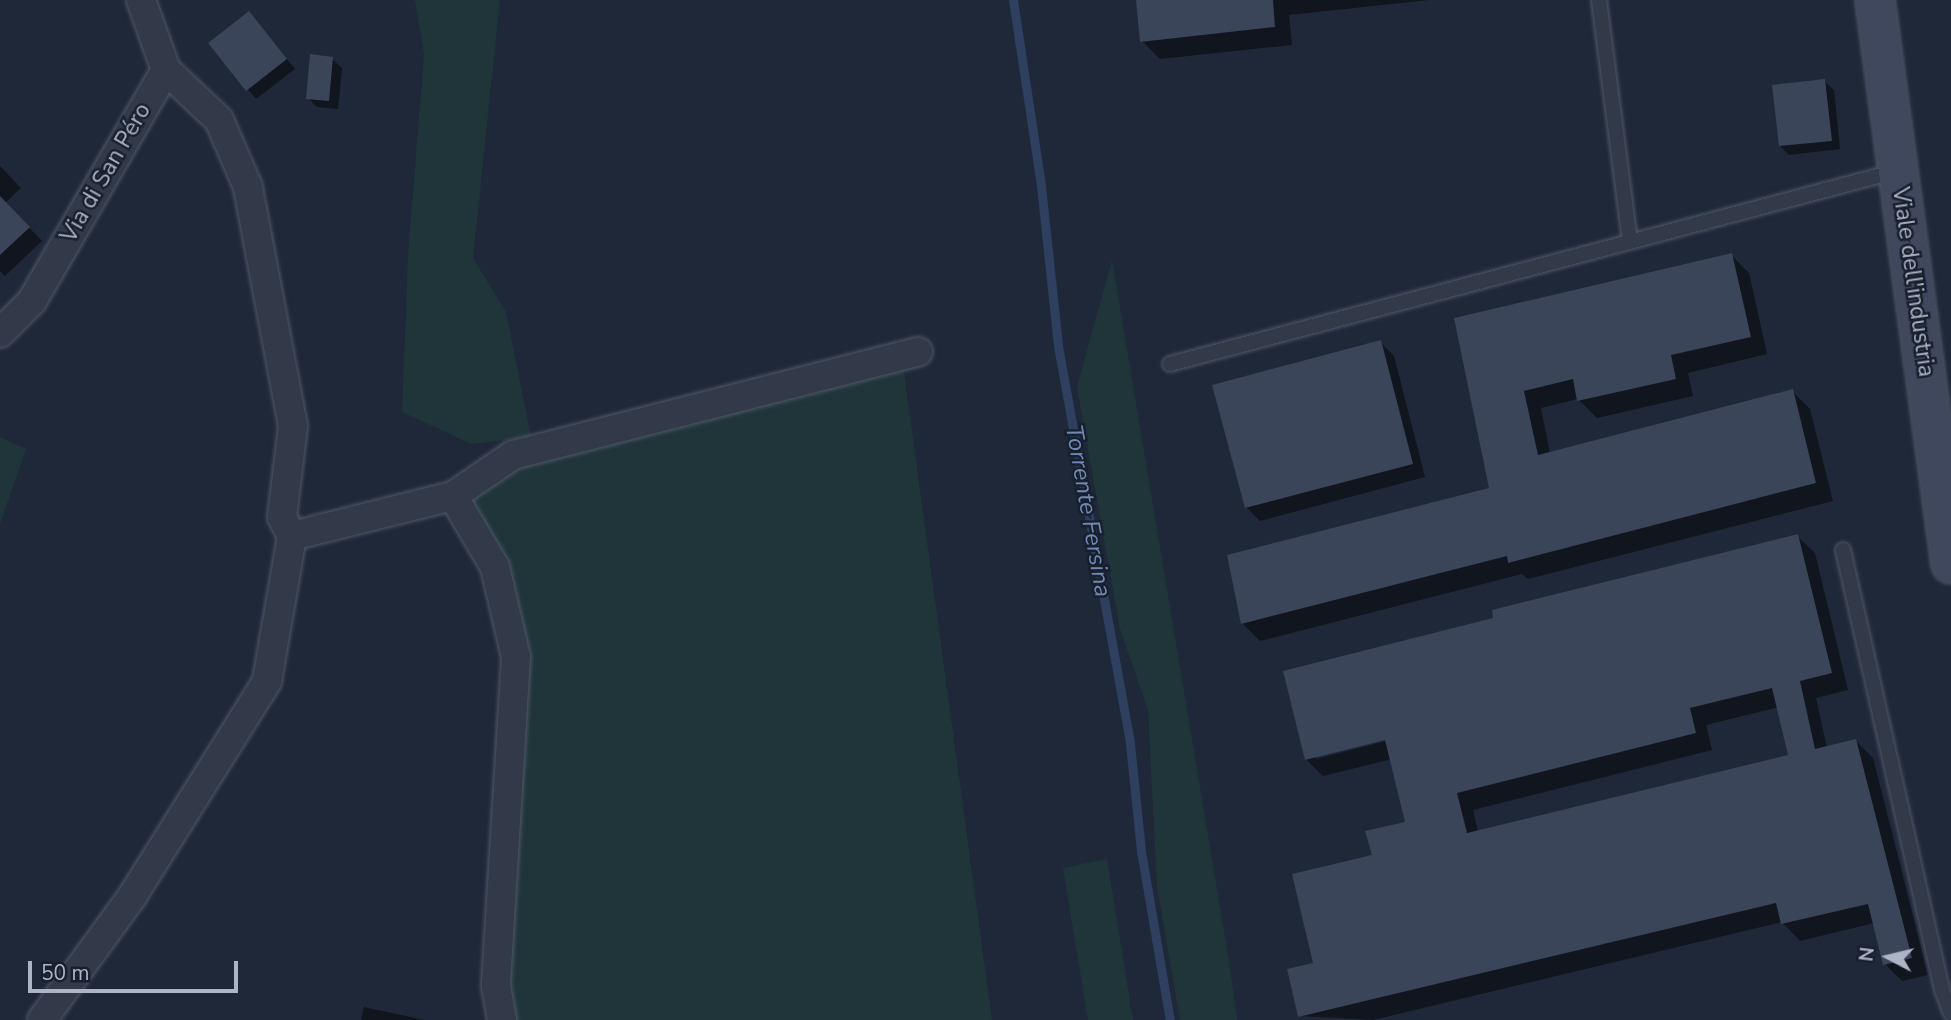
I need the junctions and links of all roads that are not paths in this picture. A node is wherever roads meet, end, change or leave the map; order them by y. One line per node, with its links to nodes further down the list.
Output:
1 (141, 0): 4 (street)
2 (1599, 0): 6 (lane)
3 (1875, 0): 5 (street, Viale dell'industria)
4 (166, 70): 7 (street, Via di San Péro); 11 (street)
5 (1898, 171): 6 (lane); 13 (street, Viale dell'industria)
6 (1630, 242): 9 (lane)
7 (0, 333)
8 (918, 352): 10 (street)
9 (1170, 364)
10 (453, 495): 11 (street); 16 (street)
11 (292, 536): 15 (street)
12 (1843, 551): 14 (lane)
13 (1951, 564)
14 (1951, 1013)
15 (42, 1020)
16 (502, 1020)

